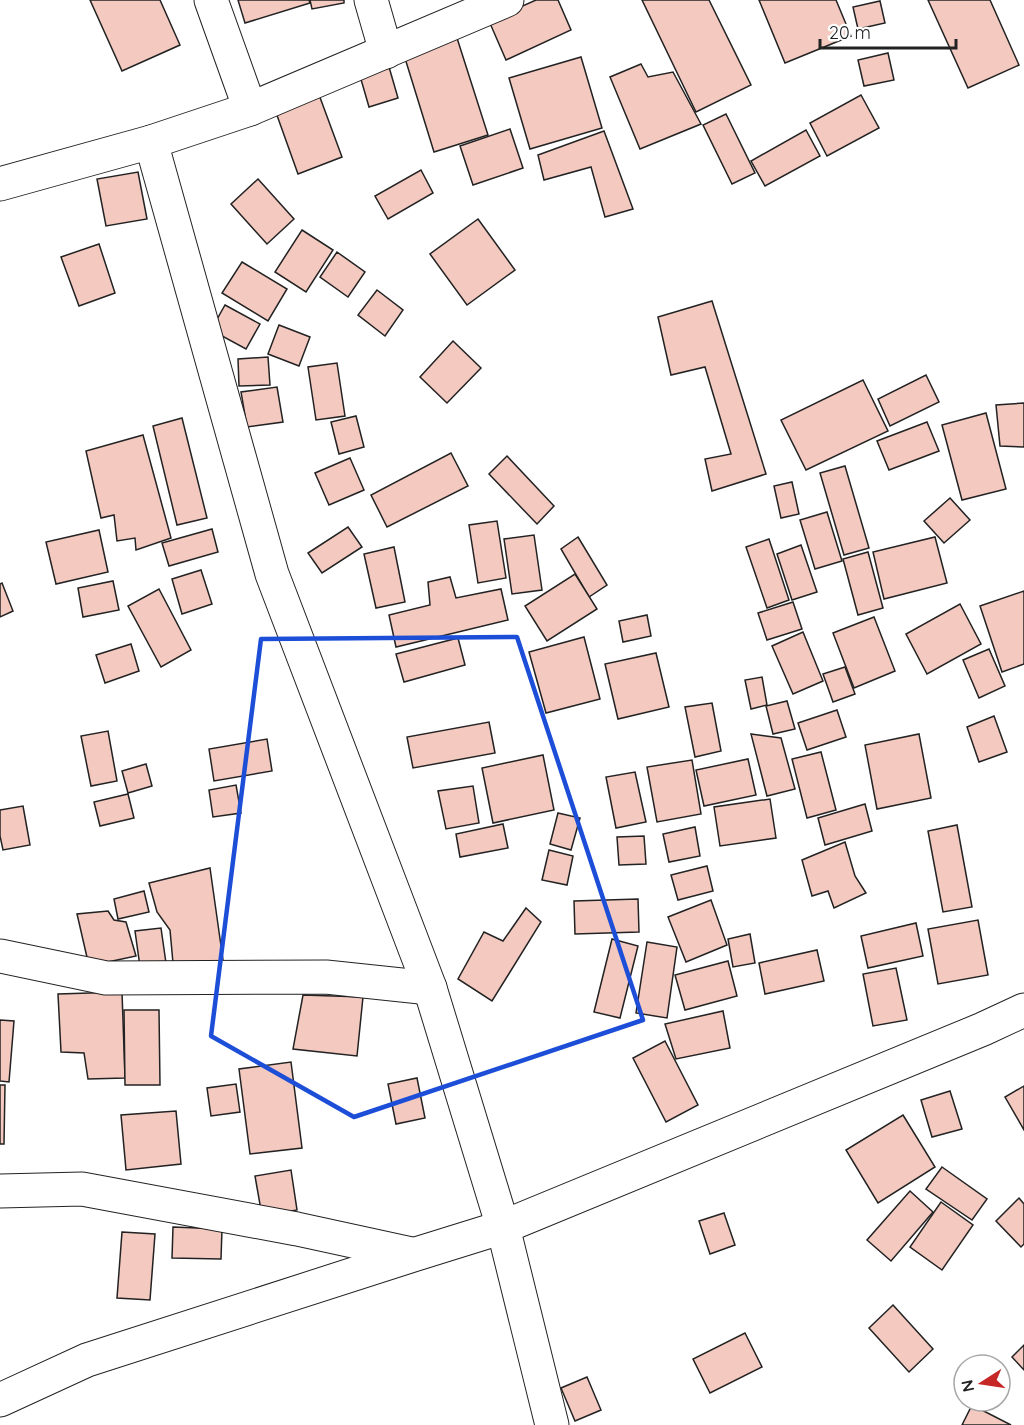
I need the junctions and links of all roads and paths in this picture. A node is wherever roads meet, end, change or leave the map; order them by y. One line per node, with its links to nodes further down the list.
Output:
1 (211, 0): 5 (street)
2 (371, 0): 4 (street)
3 (507, 0): 4 (street)
4 (386, 52): 5 (street)
5 (250, 109): 6 (street)
6 (151, 142): 7 (street); 9 (street)
7 (0, 184)
8 (0, 956): 9 (street)
9 (430, 987): 12 (street)
10 (1024, 1010): 12 (street)
11 (0, 1191): 13 (street)
12 (502, 1227): 13 (street); 15 (street)
13 (413, 1255): 14 (street)
14 (0, 1400)
15 (552, 1425)

